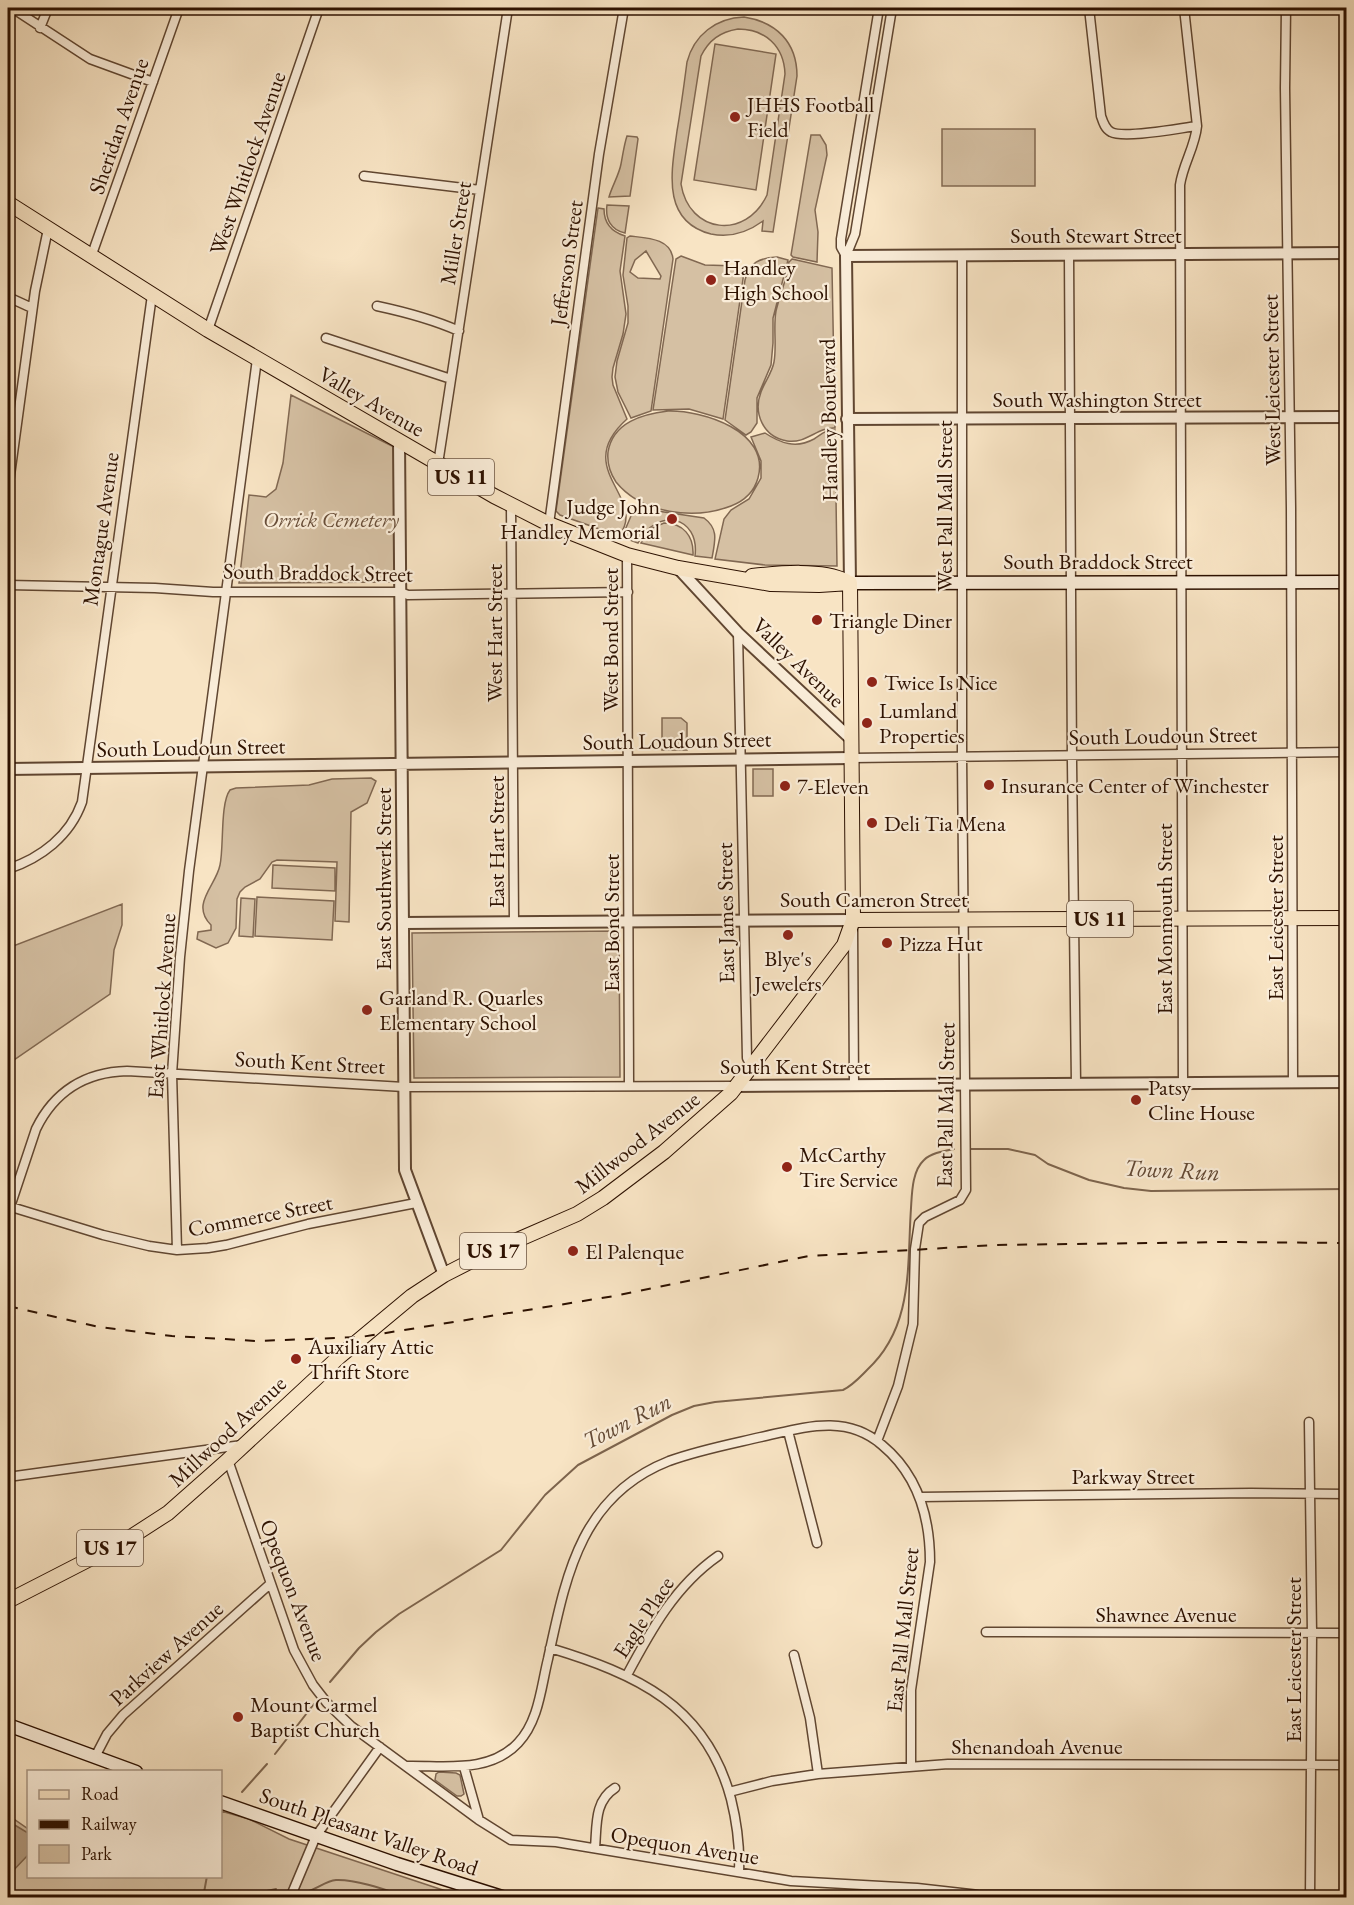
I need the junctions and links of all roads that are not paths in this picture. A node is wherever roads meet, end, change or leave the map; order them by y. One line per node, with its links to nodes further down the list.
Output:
1 (12, 8): 12 (street)
2 (48, 8): 12 (street)
3 (179, 8): 15 (street, Sheridan Avenue)
4 (319, 8): 34 (street, West Whitlock Avenue)
5 (508, 8): 20 (street, Miller Street)
6 (624, 8): 49 (street, Jefferson Street)
7 (879, 8): 13 (street, Handley Boulevard)
8 (892, 8): 14 (street, Handley Boulevard)
9 (1089, 8): 16 (street)
10 (1184, 8): 16 (street)
11 (1286, 8): 25 (street, West Leicester Street)
12 (40, 28): 15 (street)
13 (870, 61): 14 (street); 17 (street, Handley Boulevard)
14 (882, 62): 18 (street, Handley Boulevard)
15 (153, 82): 29 (street, Sheridan Avenue)
16 (1197, 126): 24 (street, East Monmouth Street)
17 (855, 152): 18 (street); 28 (street, Handley Boulevard)
18 (868, 154): 28 (street, Handley Boulevard)
19 (364, 176): 20 (street)
20 (480, 190): 35 (street, Miller Street)
21 (8, 203): 22 (main road, Valley Avenue / US 11)
22 (48, 229): 29 (main road, Valley Avenue / US 11); 33 (street)
23 (1347, 253): 25 (street, South Stewart Street)
24 (1180, 254): 25 (street, South Stewart Street); 27 (street, South Stewart Street); 42 (street, East Monmouth Street)
25 (1288, 254): 39 (street, West Leicester Street)
26 (962, 255): 27 (street, South Stewart Street); 28 (street, South Stewart Street); 44 (street, West Pall Mall Street)
27 (1070, 255): 41 (street)
28 (846, 256): 43 (street, Handley Boulevard)
29 (91, 257): 30 (main road, Valley Avenue / US 11)
30 (152, 295): 34 (main road, Valley Avenue / US 11); 59 (street, Montague Avenue)
31 (8, 297): 33 (street)
32 (377, 306): 35 (street)
33 (32, 308): 47 (street)
34 (208, 330): 37 (main road, Valley Avenue / US 11)
35 (459, 331): 38 (street, Miller Street)
36 (326, 339): 38 (street)
37 (257, 359): 45 (main road, Valley Avenue / US 11); 60 (street)
38 (451, 379): 46 (street, Miller Street)
39 (1289, 417): 40 (street, South Washington Street); 42 (street, South Washington Street); 54 (street, West Leicester Street)
40 (1347, 417)
41 (1070, 418): 42 (street, South Washington Street); 44 (street, South Washington Street); 52 (street)
42 (1180, 418): 53 (street, East Monmouth Street)
43 (847, 419): 44 (street, South Washington Street); 56 (street, Handley Boulevard)
44 (962, 419): 57 (street, West Pall Mall Street)
45 (399, 441): 46 (main road, Valley Avenue / US 11); 61 (street, East Southwerk Street)
46 (438, 464): 48 (main road, Valley Avenue / US 11)
47 (8, 490)
48 (512, 505): 49 (main road, Valley Avenue / US 11); 63 (street, West Hart Street)
49 (549, 524): 50 (main road, Valley Avenue / US 11)
50 (627, 555): 51 (main road, Valley Avenue / US 11); 62 (street, West Bond Street)
51 (678, 568): 56 (main road, South Braddock Street / US 11); 64 (street, Valley Avenue)
52 (1071, 582): 53 (main road, South Braddock Street); 57 (main road, South Braddock Street); 69 (street)
53 (1180, 582): 54 (main road, South Braddock Street); 68 (street, East Monmouth Street)
54 (1291, 582): 55 (main road, South Braddock Street); 67 (street, West Leicester Street)
55 (1347, 582)
56 (850, 583): 57 (main road, South Braddock Street); 65 (main road)
57 (962, 583): 70 (street, West Pall Mall Street)
58 (8, 585): 59 (street, South Braddock Street)
59 (111, 587): 60 (street, South Braddock Street); 77 (street, Montague Avenue)
60 (227, 592): 61 (street, South Braddock Street); 76 (street)
61 (400, 592): 63 (street, South Braddock Street); 75 (street, East Southwerk Street)
62 (628, 592): 63 (street, South Braddock Street); 73 (street, West Bond Street)
63 (512, 593): 74 (street, West Hart Street)
64 (738, 633): 65 (street, Valley Avenue); 72 (street, East James Street)
65 (851, 739): 71 (main road)
66 (1347, 752): 67 (street, South Loudoun Street)
67 (1292, 753): 68 (street, South Loudoun Street); 81 (street, East Leicester Street)
68 (1181, 754): 69 (street, South Loudoun Street); 80 (street, East Monmouth Street)
69 (1071, 755): 70 (street, South Loudoun Street); 84 (street)
70 (962, 756): 71 (street, South Loudoun Street); 83 (street, East Pall Mall Street)
71 (852, 758): 72 (street, South Loudoun Street); 85 (main road)
72 (741, 759): 73 (street, South Loudoun Street); 86 (street, East James Street)
73 (628, 760): 74 (street, South Loudoun Street); 88 (street, East Bond Street)
74 (513, 762): 75 (street, South Loudoun Street); 87 (street, East Hart Street)
75 (402, 763): 76 (street, South Loudoun Street); 89 (street, East Southwerk Street)
76 (204, 766): 77 (street, South Loudoun Street); 91 (street, East Whitlock Avenue)
77 (88, 768): 78 (street, South Loudoun Street); 79 (street, Montague Avenue)
78 (8, 769)
79 (8, 869)
80 (1181, 918): 81 (main road, South Cameron Street / US 11); 84 (main road, South Cameron Street / US 11); 92 (street, East Monmouth Street)
81 (1292, 918): 82 (main road, South Cameron Street / US 11); 93 (street, East Leicester Street)
82 (1347, 918)
83 (964, 919): 84 (main road, South Cameron Street / US 11); 85 (main road, South Cameron Street / US 11); 97 (street, East Pall Mall Street)
84 (1074, 919): 95 (street)
85 (853, 920): 86 (street, South Cameron Street); 90 (main road, Millwood Avenue / US 17); 96 (street)
86 (743, 921): 88 (street, South Cameron Street); 90 (street, East James Street)
87 (514, 922): 88 (street, South Cameron Street); 89 (street, South Cameron Street)
88 (628, 922): 98 (street, East Bond Street)
89 (403, 923): 100 (street, East Southwerk Street)
90 (751, 1066): 99 (main road, Millwood Avenue / US 17)
91 (172, 1074): 100 (street, South Kent Street); 102 (street, South Kent Street); 103 (street, East Whitlock Avenue)
92 (1183, 1082): 93 (street, South Kent Street); 95 (street, South Kent Street)
93 (1293, 1082): 94 (street, South Kent Street)
94 (1347, 1082)
95 (1076, 1083): 97 (street, South Kent Street)
96 (854, 1085): 97 (street, South Kent Street); 99 (street, South Kent Street)
97 (965, 1085): 107 (street, East Pall Mall Street)
98 (629, 1086): 99 (street, South Kent Street); 100 (street, South Kent Street)
99 (736, 1086): 104 (main road, Millwood Avenue / US 17)
100 (404, 1087): 101 (street, East Southwerk Street)
101 (416, 1203): 103 (street, Commerce Street); 104 (street, East Southwerk Street)
102 (9, 1206): 103 (street, Commerce Street)
103 (177, 1250)
104 (444, 1275): 108 (main road, Millwood Avenue / US 17)
105 (1309, 1422): 111 (street, East Leicester Street)
106 (788, 1431): 107 (street); 114 (street); 121 (street)
107 (877, 1440): 113 (street, East Pall Mall Street)
108 (243, 1445): 109 (main road, Millwood Avenue / US 17); 110 (street)
109 (228, 1460): 116 (street, Opequon Avenue); 117 (main road, Millwood Avenue / US 17)
110 (8, 1478)
111 (1310, 1493): 112 (street, Parkway Street); 113 (street, Parkway Street); 119 (street, East Leicester Street)
112 (1347, 1494)
113 (920, 1497): 130 (street, East Pall Mall Street)
114 (818, 1544)
115 (718, 1556): 123 (street, Eagle Place)
116 (270, 1584): 125 (street, Opequon Avenue); 126 (street, Parkview Avenue)
117 (8, 1601)
118 (986, 1632): 119 (street, Shawnee Avenue)
119 (1312, 1633): 120 (street, Shawnee Avenue); 127 (street, East Leicester Street)
120 (1347, 1633)
121 (550, 1647): 123 (street); 131 (street)
122 (794, 1655): 133 (street)
123 (627, 1675): 135 (street)
124 (8, 1725): 126 (main road)
125 (380, 1747): 129 (street, Opequon Avenue); 138 (street)
126 (95, 1757): 132 (main road)
127 (1311, 1763): 128 (street, Shenandoah Avenue); 130 (street, Shenandoah Avenue); 142 (street, East Leicester Street)
128 (1347, 1765)
129 (406, 1766): 131 (street); 137 (street, Opequon Avenue)
130 (911, 1766): 133 (street, Shenandoah Avenue)
131 (464, 1767): 137 (street)
132 (131, 1770)
133 (818, 1774): 135 (street, Shenandoah Avenue)
134 (615, 1788): 139 (street)
135 (729, 1792): 140 (street)
136 (222, 1803): 138 (main road, South Pleasant Valley Road)
137 (479, 1820): 139 (street, Opequon Avenue)
138 (316, 1836): 143 (street); 144 (main road, South Pleasant Valley Road)
139 (595, 1848): 140 (street, Opequon Avenue)
140 (739, 1872): 142 (street, Opequon Avenue)
141 (1347, 1896): 142 (street, Opequon Avenue)
142 (1310, 1897)
143 (290, 1898)
144 (505, 1898)

